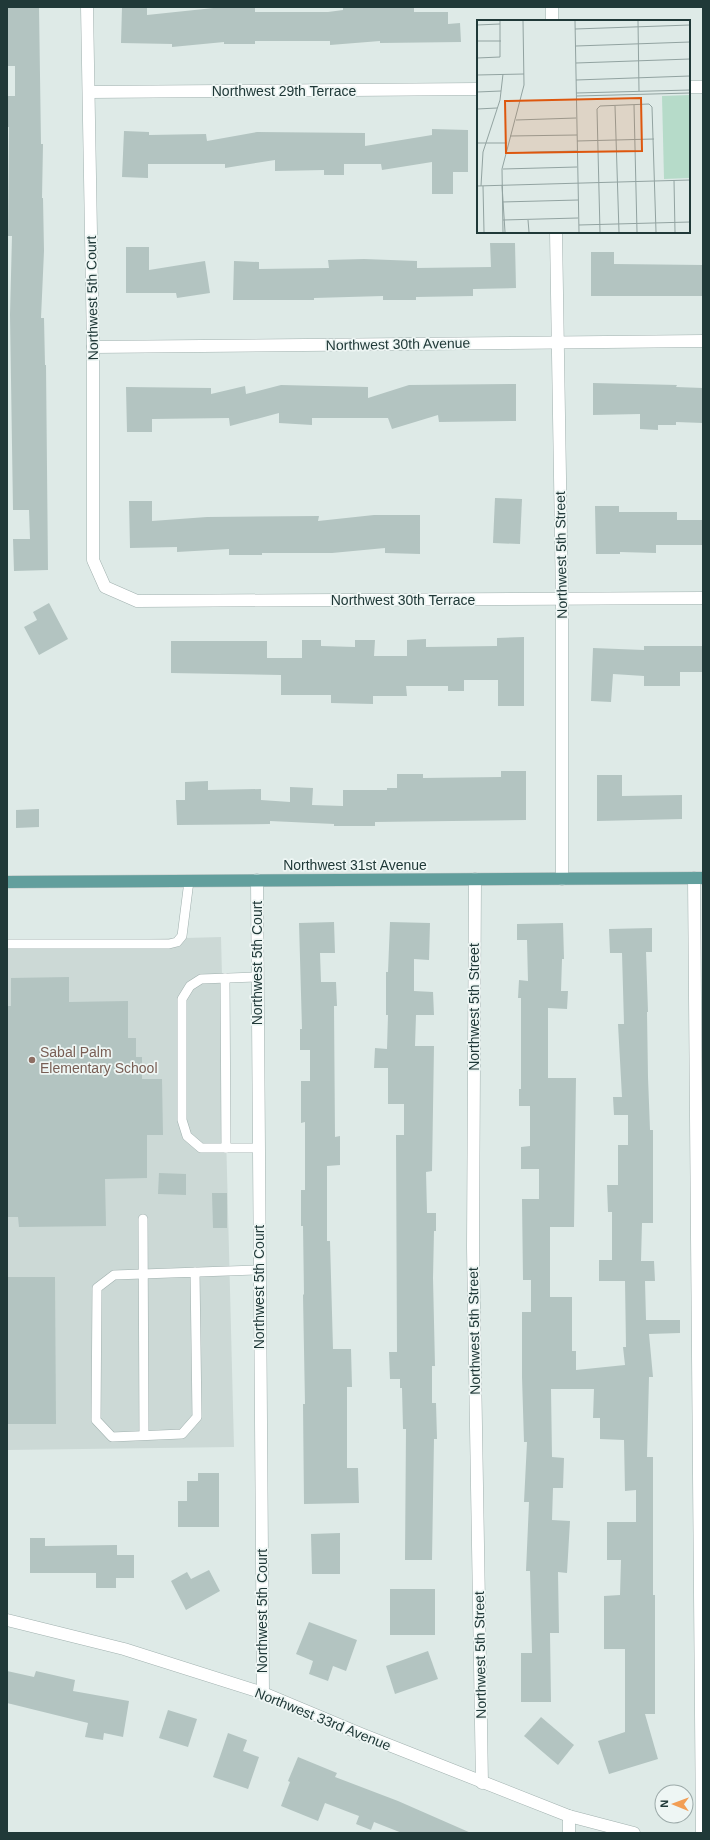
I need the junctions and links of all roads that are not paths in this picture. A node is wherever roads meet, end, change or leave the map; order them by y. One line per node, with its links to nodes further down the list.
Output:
1 (87, 7): 7 (street, Northwest 5th Court)
2 (552, 7): 3 (street)
3 (552, 20)
4 (703, 87): 5 (street)
5 (690, 88)
6 (477, 89): 7 (street, Northwest 29th Terrace)
7 (90, 92): 11 (street, Northwest 5th Court)
8 (556, 233): 10 (street, Northwest 5th Street)
9 (703, 341): 10 (street, Northwest 30th Avenue)
10 (557, 342): 11 (street, Northwest 30th Avenue); 14 (street, Northwest 5th Street)
11 (93, 347): 12 (street, Northwest 5th Court)
12 (105, 587): 14 (street, Northwest 30th Terrace)
13 (703, 598): 14 (street, Northwest 30th Terrace)
14 (562, 599): 17 (street, Northwest 5th Street)
15 (699, 878): 17 (main road, Northwest 31st Avenue); 37 (street)
16 (475, 879): 17 (main road, Northwest 31st Avenue); 18 (main road, Northwest 31st Avenue); 33 (street, Northwest 5th Street)
17 (562, 879)
18 (257, 880): 19 (main road, Northwest 31st Avenue); 22 (street, Northwest 5th Court)
19 (189, 881): 20 (main road, Northwest 31st Avenue); 21 (lane)
20 (7, 882)
21 (7, 944)
22 (257, 977): 23 (lane); 25 (street, Northwest 5th Court)
23 (225, 978): 24 (lane); 24 (lane)
24 (226, 1148): 25 (lane)
25 (258, 1148): 27 (street, Northwest 5th Court)
26 (143, 1219): 29 (lane)
27 (259, 1270): 28 (lane); 32 (street, Northwest 5th Court)
28 (195, 1272): 29 (lane); 30 (lane)
29 (143, 1274): 30 (lane); 30 (lane)
30 (144, 1436)
31 (7, 1620): 32 (street, Northwest 33rd Avenue)
32 (263, 1693): 33 (street, Northwest 33rd Avenue)
33 (482, 1783): 34 (street, Northwest 33rd Avenue)
34 (569, 1816): 35 (street); 36 (street, Northwest 33rd Avenue)
35 (569, 1833)
36 (634, 1833)
37 (702, 1833)

